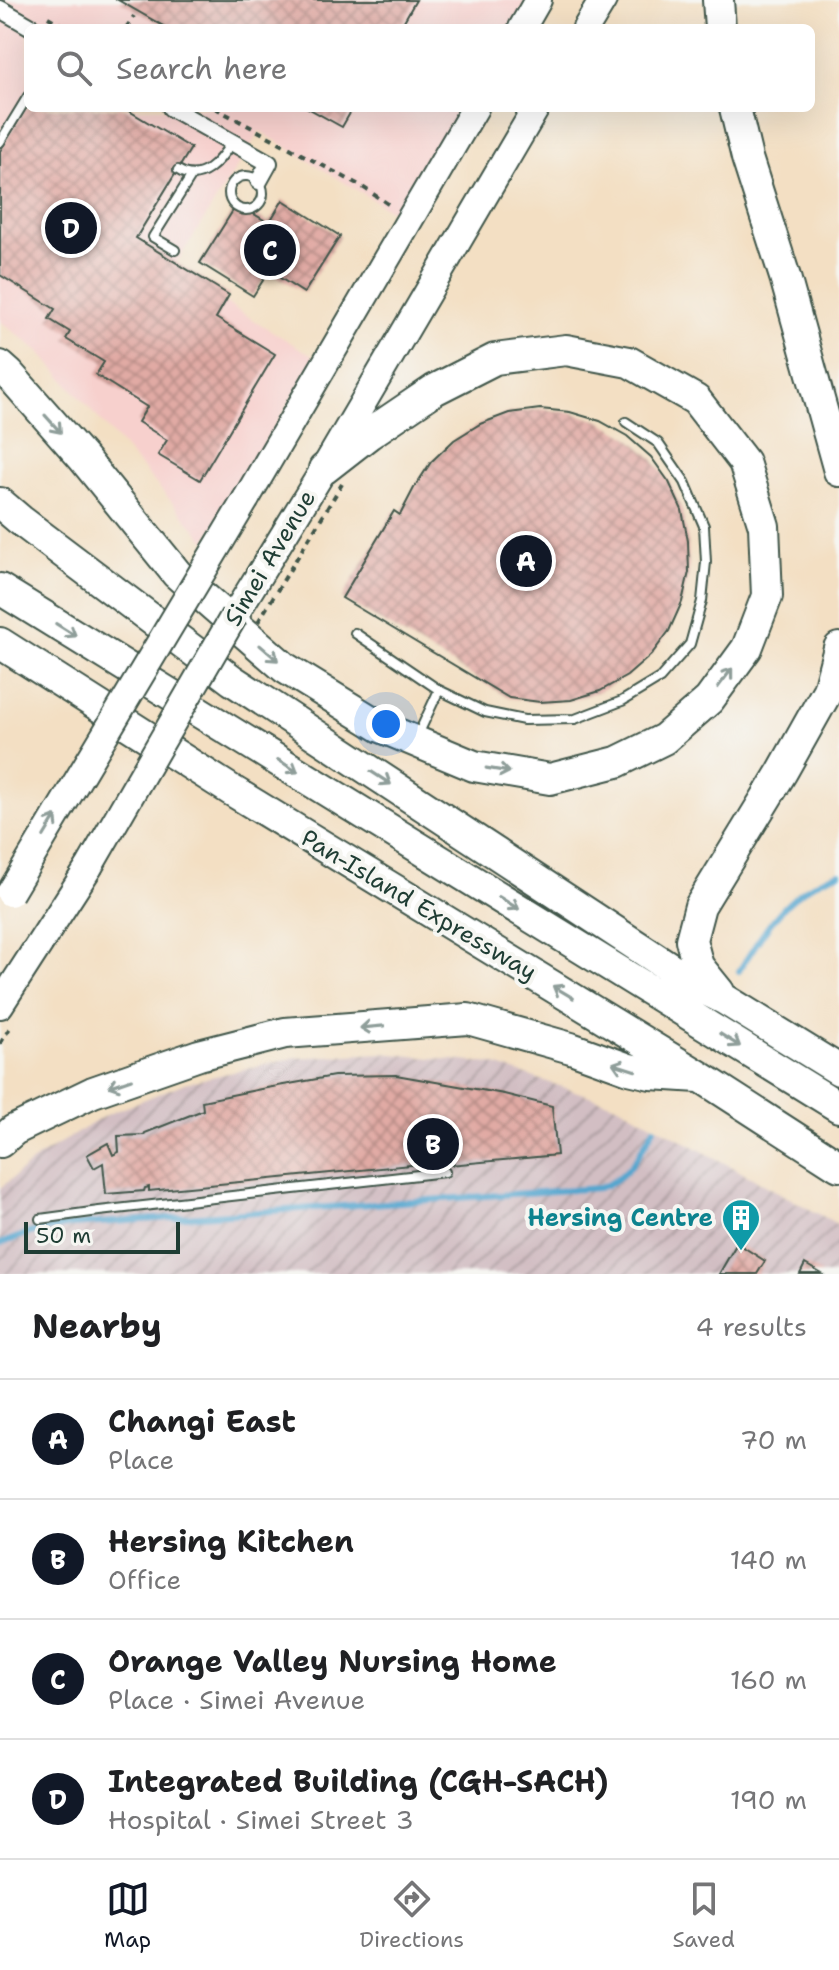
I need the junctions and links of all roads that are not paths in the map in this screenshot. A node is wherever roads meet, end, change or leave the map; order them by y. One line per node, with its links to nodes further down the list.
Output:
1 (538, 0): 6 (main road)
2 (603, 0): 7 (main road)
3 (718, 0): 8 (highway)
4 (0, 9): 5 (street)
5 (26, 24)
6 (524, 24)
7 (588, 24)
8 (720, 24)
9 (24, 103): 14 (lane)
10 (178, 112): 15 (street)
11 (473, 112): 31 (main road, one-way to 11, bridge)
12 (534, 112): 22 (main road, Simei Avenue)
13 (736, 112): 23 (highway)
14 (0, 142)
15 (231, 143): 17 (lane); 18 (street)
16 (178, 170): 17 (lane)
17 (192, 175): 19 (lane)
18 (259, 181): 18 (lane)
19 (175, 250)
20 (0, 366): 30 (highway, one-way to 30)
21 (626, 422): 29 (lane)
22 (324, 469): 30 (highway, one-way to 22); 33 (main road, Simei Avenue, bridge)
23 (839, 471)
24 (0, 503): 32 (highway, one-way to 32)
25 (0, 589): 36 (highway, Pan-Island Expressway, one-way to 36)
26 (355, 633): 29 (lane)
27 (0, 643): 35 (highway, Pan-Island Expressway, one-way to 27)
28 (839, 648): 32 (highway)
29 (439, 690): 30 (lane)
30 (415, 741)
31 (3, 902)
32 (724, 999): 34 (highway)
33 (0, 1005)
34 (839, 1070)
35 (701, 1077): 37 (highway, one-way to 37); 38 (highway, Pan-Island Expressway)
36 (839, 1107)
37 (0, 1142)
38 (839, 1166)
39 (445, 1172): 40 (lane)
40 (40, 1219)

